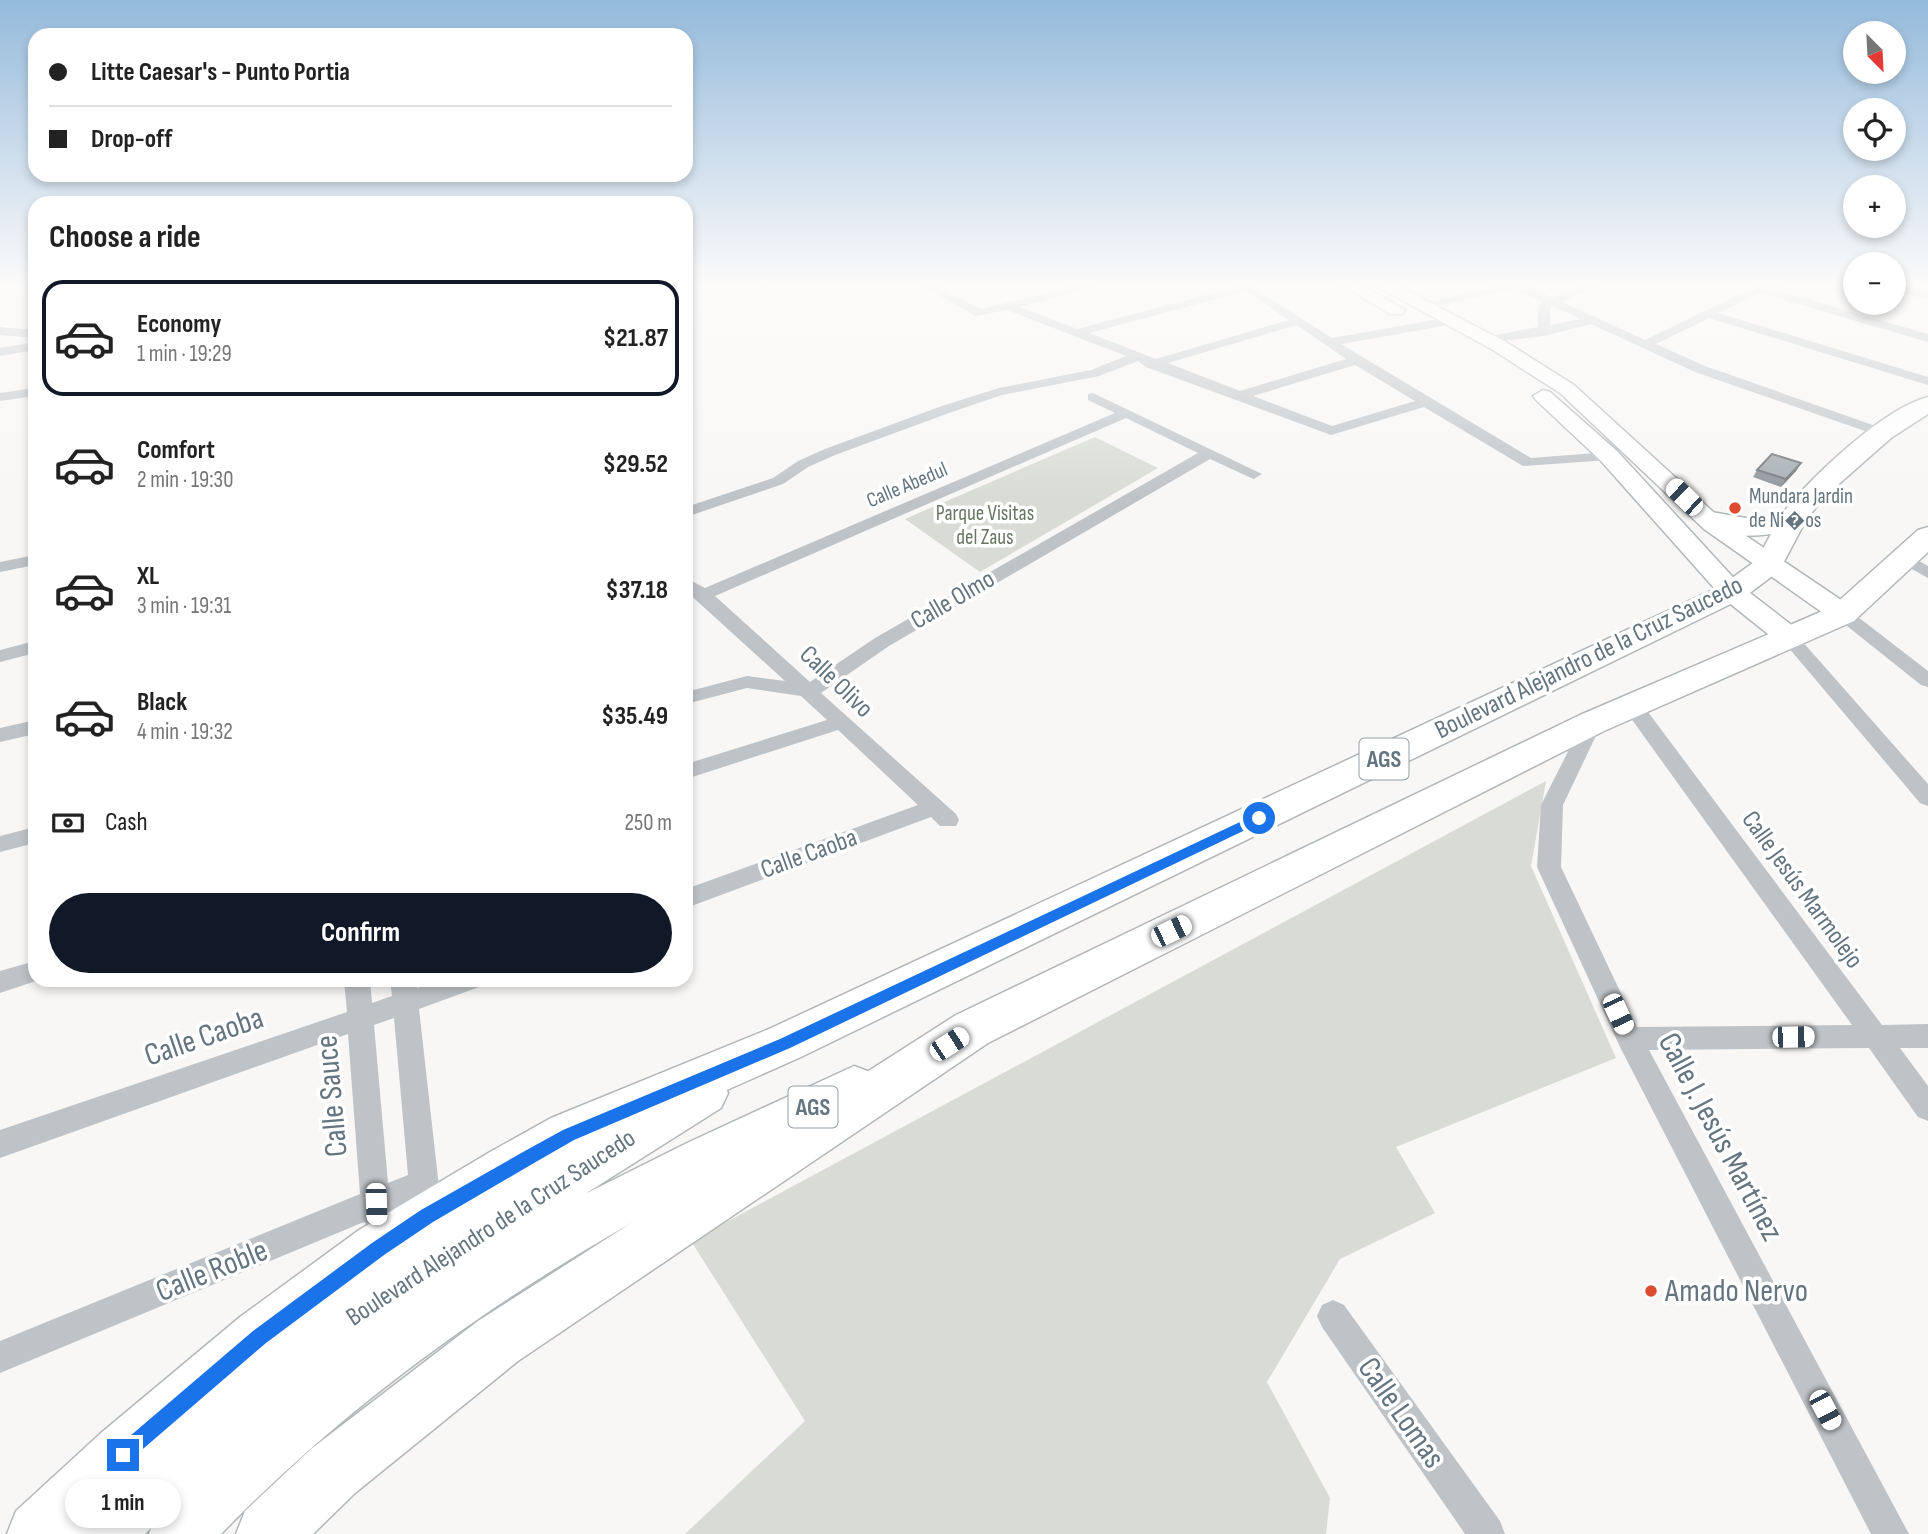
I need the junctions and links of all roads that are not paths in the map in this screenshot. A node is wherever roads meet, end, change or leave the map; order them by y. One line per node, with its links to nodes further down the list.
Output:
1 (1132, 356): 8 (street)
2 (1180, 356): 10 (street)
3 (1351, 356): 9 (street)
4 (1484, 356): 21 (main road)
5 (1515, 356): 25 (main road)
6 (1671, 356): 19 (street)
7 (1845, 356): 11 (street)
8 (1136, 357): 10 (street); 23 (street)
9 (1356, 359): 15 (street); 16 (street)
10 (1151, 364): 15 (street)
11 (1928, 381)
12 (28, 393): 13 (street)
13 (0, 397)
14 (1093, 397): 18 (street)
15 (1238, 397): 16 (street)
16 (1429, 401): 21 (street)
17 (1928, 404): 19 (highway, Boulevard Alejandro de la Cruz Saucedo / AGS)
18 (1127, 413): 20 (street); 32 (street, Calle Abedul)
19 (1882, 433): 24 (highway, Boulevard Alejandro de la Cruz Saucedo / AGS)
20 (1209, 453): 22 (street); 38 (street, Calle Olmo)
21 (1609, 456): 31 (main road)
22 (1254, 474)
23 (693, 510)
24 (1793, 519): 25 (highway); 28 (highway, Boulevard Alejandro de la Cruz Saucedo / AGS)
25 (1710, 520): 28 (main road)
26 (1920, 555): 33 (highway, Boulevard Alejandro de la Cruz Saucedo / AGS)
27 (28, 561): 29 (street)
28 (1769, 565): 31 (highway, Boulevard Alejandro de la Cruz Saucedo / AGS); 33 (main road)
29 (0, 567)
30 (693, 588): 32 (street, Calle Olivo)
31 (1731, 592): 34 (main road); 61 (highway, Boulevard Alejandro de la Cruz Saucedo / AGS)
32 (703, 595): 38 (street, Calle Olivo)
33 (1843, 614): 34 (highway, Boulevard Alejandro de la Cruz Saucedo / AGS); 37 (street)
34 (1788, 636): 40 (highway, Boulevard Alejandro de la Cruz Saucedo / AGS); 46 (street)
35 (28, 650): 36 (street)
36 (0, 656)
37 (1928, 681)
38 (810, 691): 39 (street); 41 (street, Calle Olivo)
39 (693, 696)
40 (1632, 705): 42 (highway, Boulevard Alejandro de la Cruz Saucedo / AGS); 58 (street, Calle Jesús Marmolejo)
41 (839, 723): 45 (street); 47 (street, Calle Olivo)
42 (1592, 723): 57 (highway, Boulevard Alejandro de la Cruz Saucedo / AGS); 60 (street, Calle J. Jesús Martínez)
43 (28, 729): 44 (street)
44 (0, 735)
45 (693, 770)
46 (1928, 798)
47 (940, 814): 50 (street, Calle Caoba)
48 (28, 837): 49 (street)
49 (0, 844)
50 (693, 898)
51 (28, 973): 52 (street)
52 (0, 982)
53 (358, 987): 56 (street, Calle Sauce)
54 (432, 987): 55 (street, Calle Caoba)
55 (404, 992): 56 (street, Calle Caoba); 64 (street)
56 (361, 1020): 63 (street, Calle Caoba); 65 (street, Calle Sauce)
57 (972, 1029): 71 (main road, Boulevard Alejandro de la Cruz Saucedo / AGS); 72 (highway)
58 (1874, 1036): 59 (street); 60 (street); 62 (street, Calle Jesús Marmolejo)
59 (1928, 1036)
60 (1629, 1039): 73 (street, Calle J. Jesús Martínez)
61 (785, 1043): 64 (highway); 70 (main road, Boulevard Alejandro de la Cruz Saucedo / AGS)
62 (1928, 1108)
63 (0, 1144)
64 (425, 1200): 65 (highway)
65 (377, 1227): 67 (street, Calle Roble); 69 (highway)
66 (1333, 1316): 68 (street, Calle Lomas)
67 (0, 1357)
68 (1475, 1526)
69 (39, 1534)
70 (103, 1534)
71 (179, 1534)
72 (268, 1534)
73 (1891, 1534)

